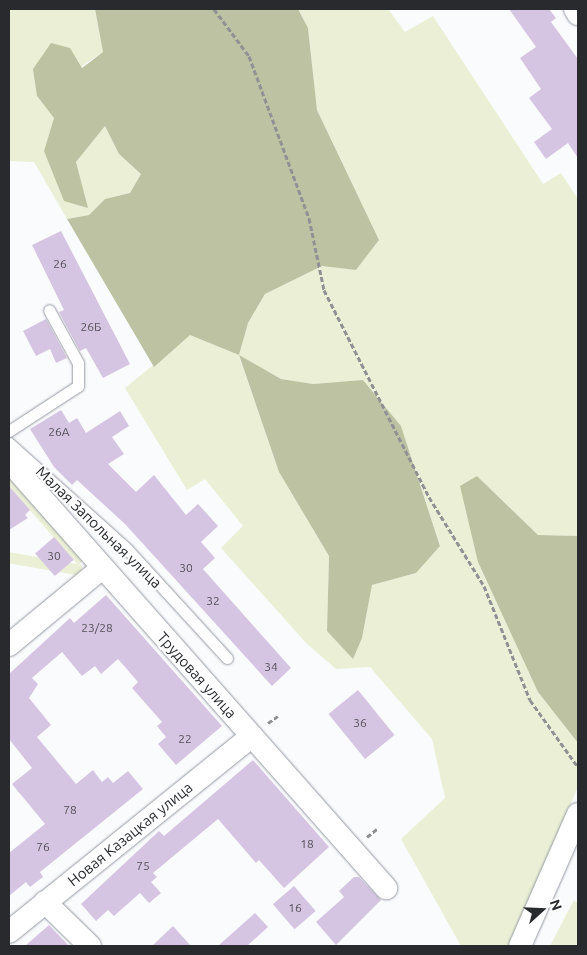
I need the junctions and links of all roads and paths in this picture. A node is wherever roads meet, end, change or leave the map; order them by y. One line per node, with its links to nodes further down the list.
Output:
1 (214, 9): 12 (path)
2 (574, 9): 3 (street)
3 (578, 14)
4 (50, 310): 5 (lane)
5 (9, 431)
6 (9, 443): 10 (lane, Малая Запольная улица)
7 (9, 461): 8 (street, Трудовая улица)
8 (101, 569): 9 (street); 11 (street, Трудовая улица)
9 (9, 645)
10 (227, 658)
11 (252, 736): 16 (street, Трудовая улица); 17 (street, Новая Казацкая улица)
12 (578, 767)
13 (578, 814): 20 (street)
14 (378, 828): 15 (path)
15 (363, 841)
16 (386, 888)
17 (45, 902): 18 (street, Новая Казацкая улица); 19 (street)
18 (9, 932)
19 (90, 946)
20 (520, 946)

